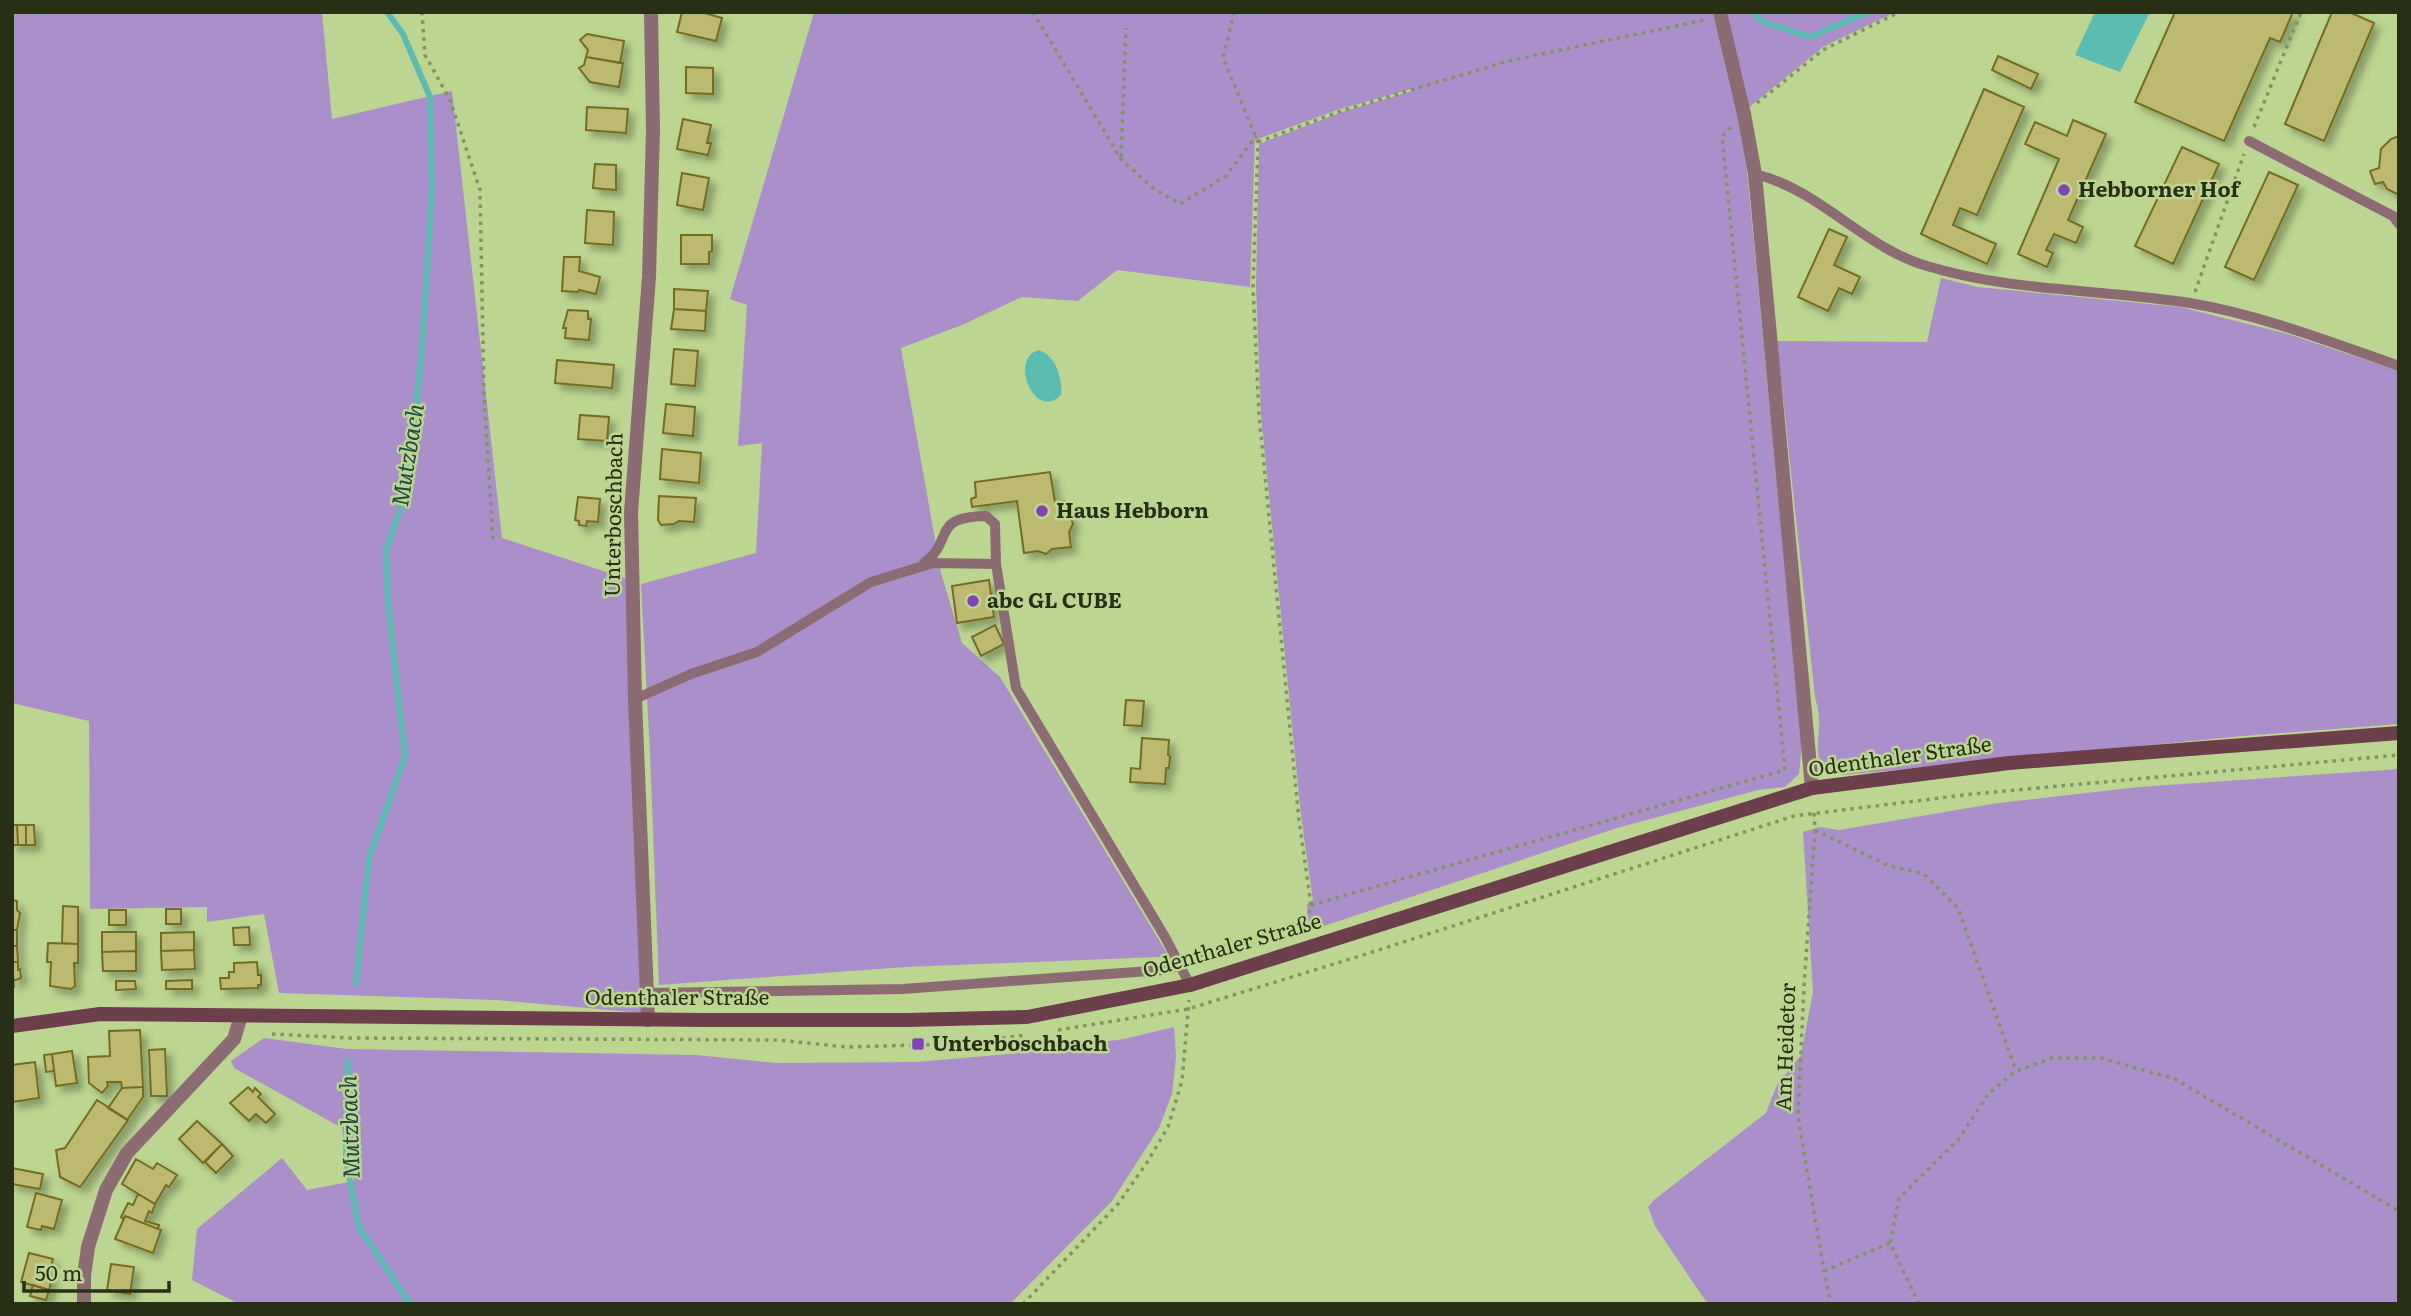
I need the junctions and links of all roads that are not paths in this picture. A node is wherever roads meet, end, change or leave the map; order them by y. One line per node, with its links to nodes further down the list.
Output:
1 (651, 12): 9 (street, Unterboschbach)
2 (1721, 14): 4 (street)
3 (2249, 141): 5 (lane)
4 (1755, 174): 6 (lane); 11 (street)
5 (2399, 224)
6 (2399, 366)
7 (996, 564): 8 (lane); 8 (lane); 12 (lane)
8 (919, 566): 9 (lane)
9 (635, 699): 14 (street, Unterboschbach)
10 (2399, 733): 11 (main road, Odenthaler Straße)
11 (1812, 788): 13 (main road, Odenthaler Straße)
12 (1180, 966): 13 (lane); 14 (lane)
13 (1190, 985): 16 (main road, Odenthaler Straße)
14 (647, 993): 16 (street, Unterboschbach)
15 (241, 1016): 16 (main road, Odenthaler Straße); 17 (main road, Odenthaler Straße); 18 (street)
16 (648, 1020)
17 (12, 1026)
18 (84, 1304)

